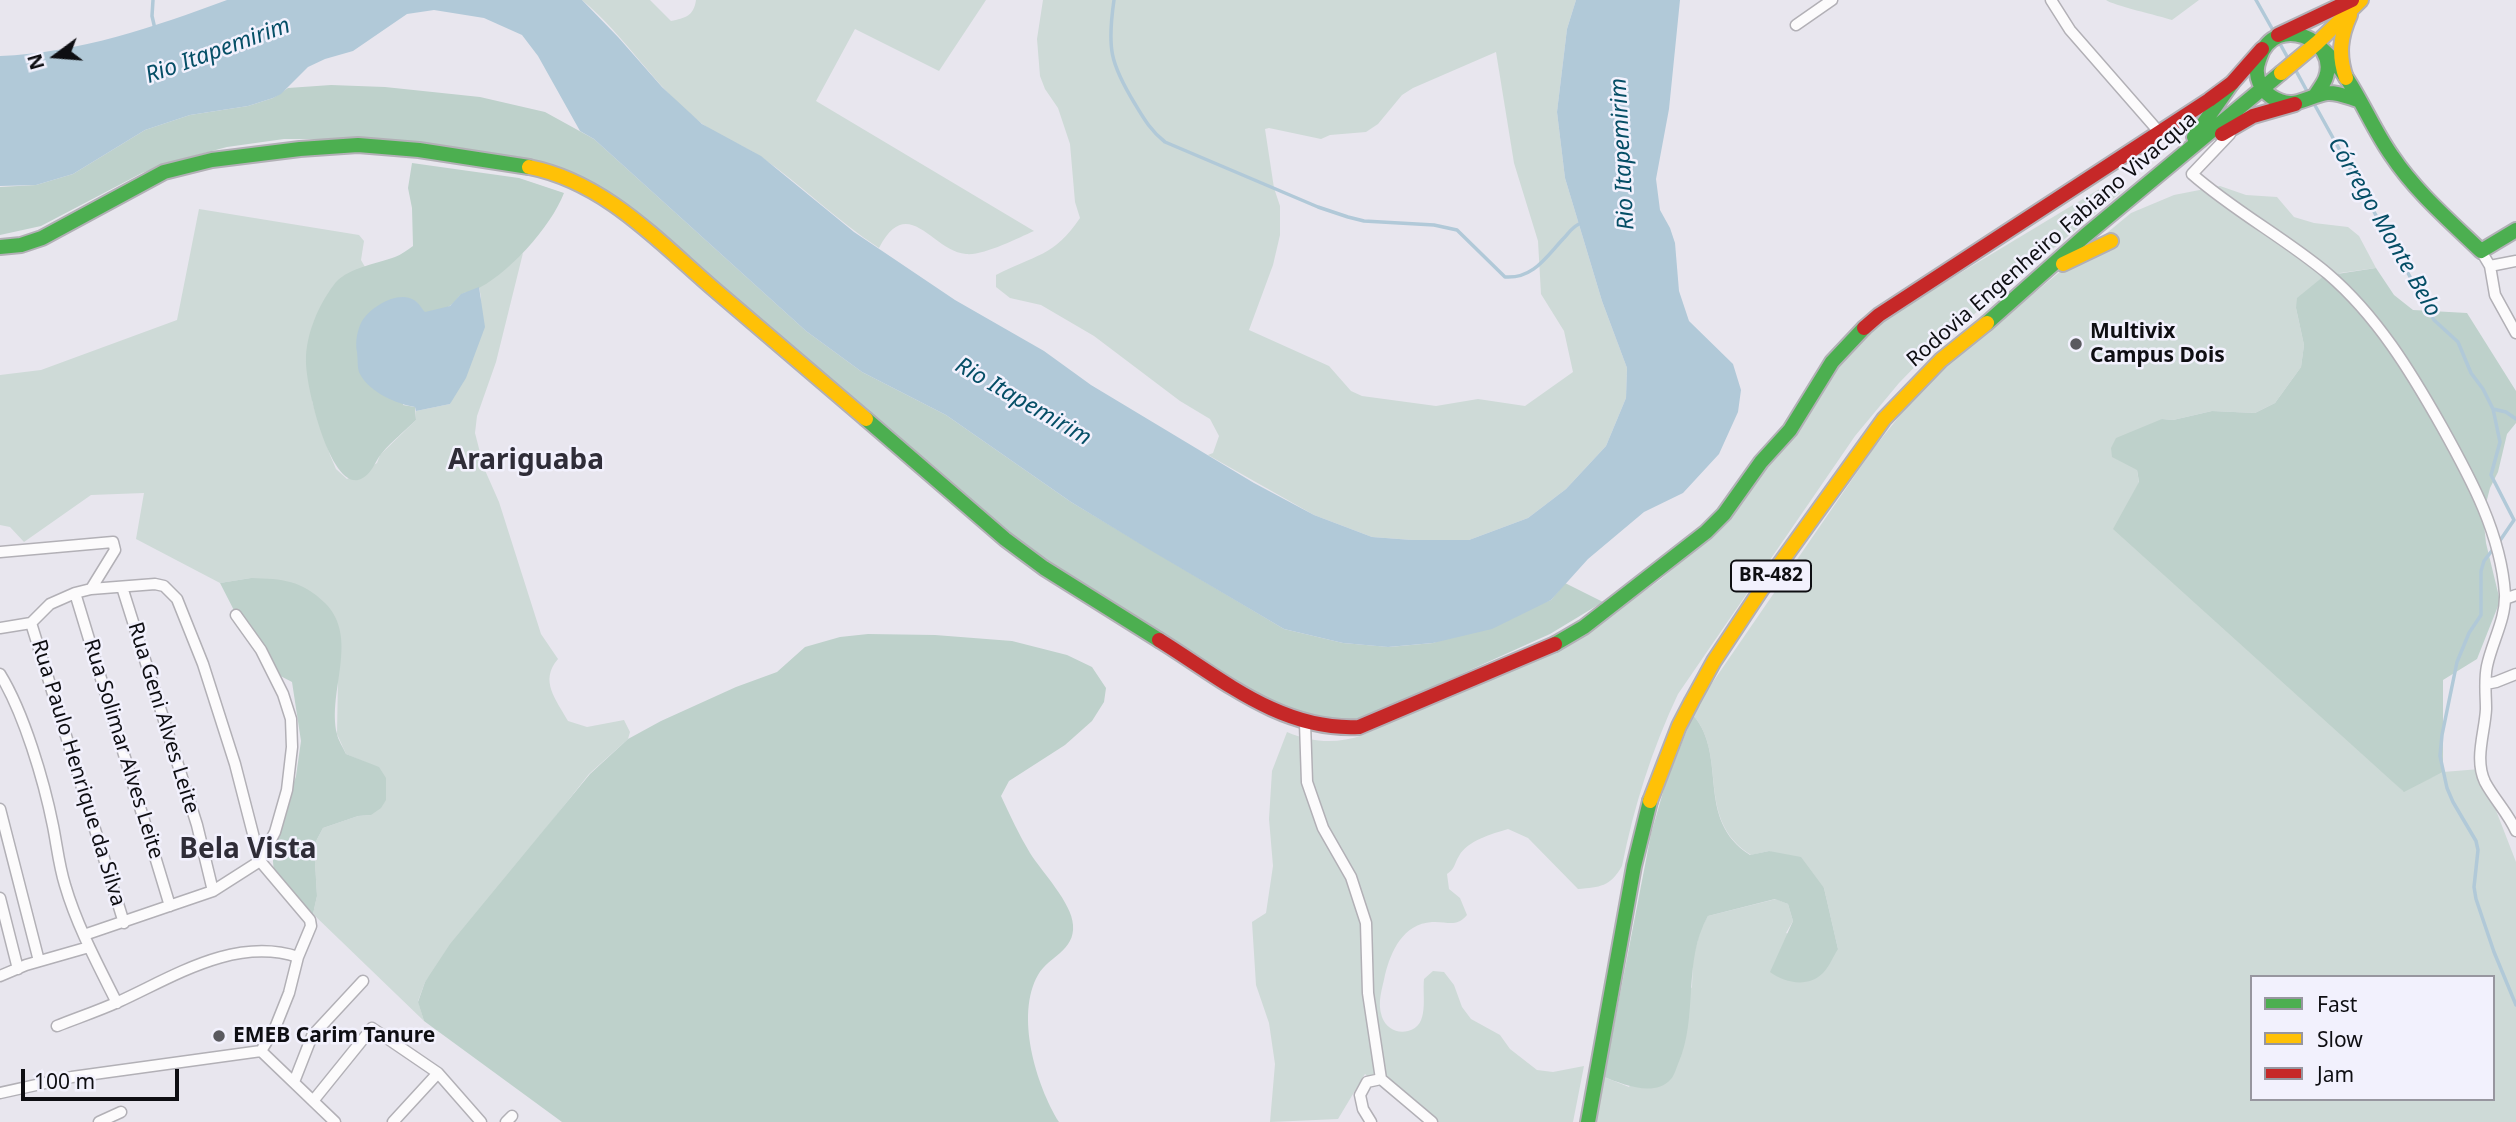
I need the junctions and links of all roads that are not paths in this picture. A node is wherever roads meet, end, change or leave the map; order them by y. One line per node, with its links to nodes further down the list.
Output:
1 (1832, 0): 4 (street)
2 (2050, 0): 16 (street)
3 (2356, 2): 5 (main road); 6 (main road, Rodovia Engenheiro Fabiano Vivacqua / BR-482); 8 (main road)
4 (1796, 25)
5 (2278, 35): 6 (main road); 7 (main road)
6 (2319, 46): 8 (main road); 9 (main road, Rodovia Engenheiro Fabiano Vivacqua / BR-482); 10 (main road)
7 (2262, 50): 9 (main road); 11 (main road)
8 (2346, 78): 13 (main road)
9 (2263, 89): 12 (main road, Rodovia Engenheiro Fabiano Vivacqua / BR-482); 14 (main road)
10 (2315, 96): 13 (main road); 14 (main road)
11 (2216, 99): 12 (main road); 16 (main road); 17 (main road)
12 (2250, 99): 17 (main road, Rodovia Engenheiro Fabiano Vivacqua / BR-482)
13 (2358, 100): 21 (main road)
14 (2295, 104): 15 (main road)
15 (2242, 122): 17 (main road); 31 (street)
16 (2160, 133): 38 (main road)
17 (2177, 161): 24 (main road, Rodovia Engenheiro Fabiano Vivacqua / BR-482)
18 (2516, 230): 21 (main road)
19 (2111, 241): 24 (main road)
20 (0, 247): 38 (main road)
21 (2481, 251): 23 (street)
22 (2516, 261): 23 (street)
23 (2490, 266): 25 (street)
24 (2040, 275): 68 (main road, Rodovia Engenheiro Fabiano Vivacqua / BR-482)
25 (2516, 333)
26 (0, 552): 28 (street)
27 (122, 587): 28 (street); 41 (street); 42 (street, Rua Geni Alves Leite)
28 (92, 589): 29 (street)
29 (75, 593): 33 (street); 44 (street, Rua Solimar Alves Leite)
30 (2516, 595): 31 (street)
31 (2505, 598): 37 (street)
32 (236, 615): 41 (street)
33 (31, 623): 34 (street); 45 (street, Rua Paulo Henrique da Silva)
34 (0, 628)
35 (0, 674): 46 (street)
36 (2516, 674): 37 (street)
37 (2486, 684): 40 (street)
38 (1305, 723): 57 (street)
39 (0, 809): 49 (street)
40 (2516, 831)
41 (260, 861): 42 (street); 48 (street)
42 (213, 891): 44 (street)
43 (0, 898): 50 (street)
44 (170, 906): 45 (street)
45 (124, 923): 46 (street)
46 (84, 935): 47 (street)
47 (89, 947): 49 (street); 53 (street)
48 (299, 957): 53 (street); 55 (street)
49 (39, 961): 50 (street)
50 (18, 969): 51 (street)
51 (0, 976)
52 (363, 981): 58 (street)
53 (117, 1003): 54 (street)
54 (57, 1026)
55 (261, 1051): 58 (street); 59 (street)
56 (438, 1073): 60 (street); 64 (street); 65 (street)
57 (1381, 1079): 66 (street); 67 (street)
58 (294, 1082): 60 (street)
59 (0, 1093)
60 (313, 1101): 63 (street)
61 (121, 1112): 62 (street)
62 (99, 1122)
63 (335, 1122)
64 (393, 1122)
65 (481, 1122)
66 (1371, 1122)
67 (1432, 1122)
68 (1588, 1122)

